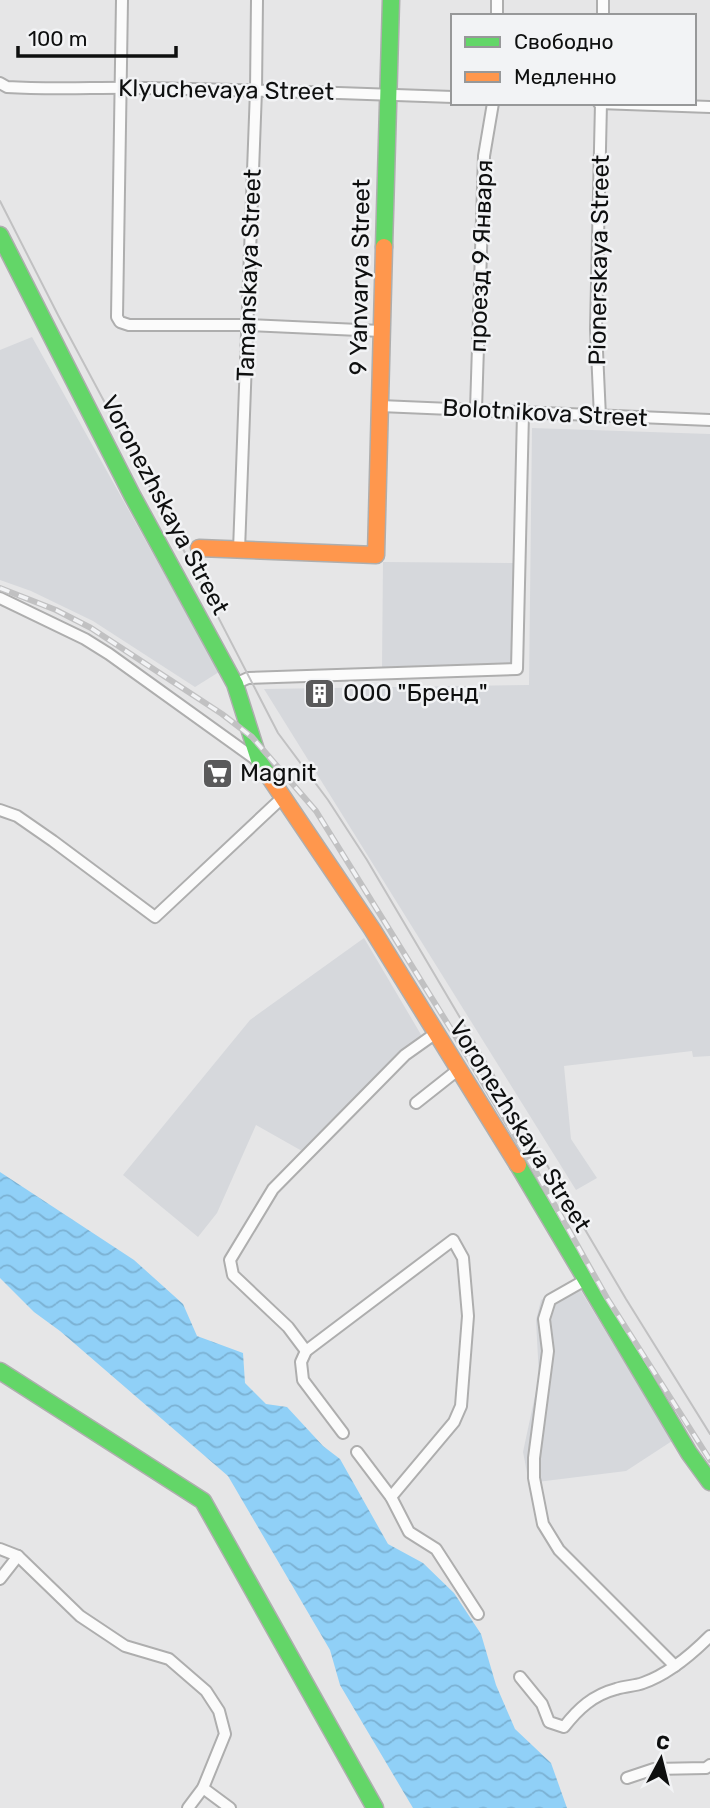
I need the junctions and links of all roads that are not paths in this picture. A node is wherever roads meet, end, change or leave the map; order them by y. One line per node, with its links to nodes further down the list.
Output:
1 (122, 0): 5 (street)
2 (257, 0): 6 (street, Tamanskaya Street)
3 (391, 0): 7 (street, 9 Yanvarya Street)
4 (0, 83): 5 (street, Klyuchevaya Street)
5 (120, 88): 6 (street, Klyuchevaya Street); 14 (street)
6 (256, 90): 7 (street, Klyuchevaya Street); 14 (street, Tamanskaya Street)
7 (387, 94): 8 (street, Klyuchevaya Street); 15 (street, 9 Yanvarya Street)
8 (451, 97)
9 (493, 105): 17 (street, проезд 9 Января)
10 (600, 105): 19 (street, Pionerskaya Street)
11 (655, 105): 12 (street)
12 (710, 107)
13 (2, 243): 24 (street, Voronezhskaya Street)
14 (247, 325): 15 (street); 22 (street, Tamanskaya Street)
15 (381, 331): 16 (street, 9 Yanvarya Street)
16 (380, 405): 17 (street, Bolotnikova Street); 22 (street, 9 Yanvarya Street)
17 (476, 410): 18 (street, Bolotnikova Street)
18 (523, 413): 19 (street, Bolotnikova Street); 24 (street)
19 (600, 417): 20 (street, Bolotnikova Street)
20 (710, 420)
21 (199, 548): 22 (street)
22 (239, 550)
23 (0, 598): 25 (street)
24 (235, 684): 25 (street, Voronezhskaya Street)
25 (260, 763): 26 (street, Voronezhskaya Street)
26 (283, 797): 27 (street); 28 (street, Voronezhskaya Street)
27 (0, 810)
28 (436, 1033): 29 (street, Voronezhskaya Street); 32 (street)
29 (459, 1069): 30 (street); 31 (street, Voronezhskaya Street)
30 (416, 1102)
31 (587, 1279): 36 (street, Voronezhskaya Street); 43 (street)
32 (306, 1351): 34 (street); 37 (street)
33 (0, 1371): 50 (street)
34 (343, 1433)
35 (357, 1452): 37 (street)
36 (710, 1482)
37 (391, 1497): 41 (street)
38 (0, 1549): 39 (street)
39 (18, 1556): 40 (street); 47 (street)
40 (0, 1580)
41 (478, 1614)
42 (710, 1636): 43 (street)
43 (675, 1666): 44 (street)
44 (520, 1677)
45 (710, 1765): 46 (street)
46 (627, 1778)
47 (203, 1788): 48 (street); 49 (street)
48 (188, 1808)
49 (230, 1808)
50 (375, 1808)

